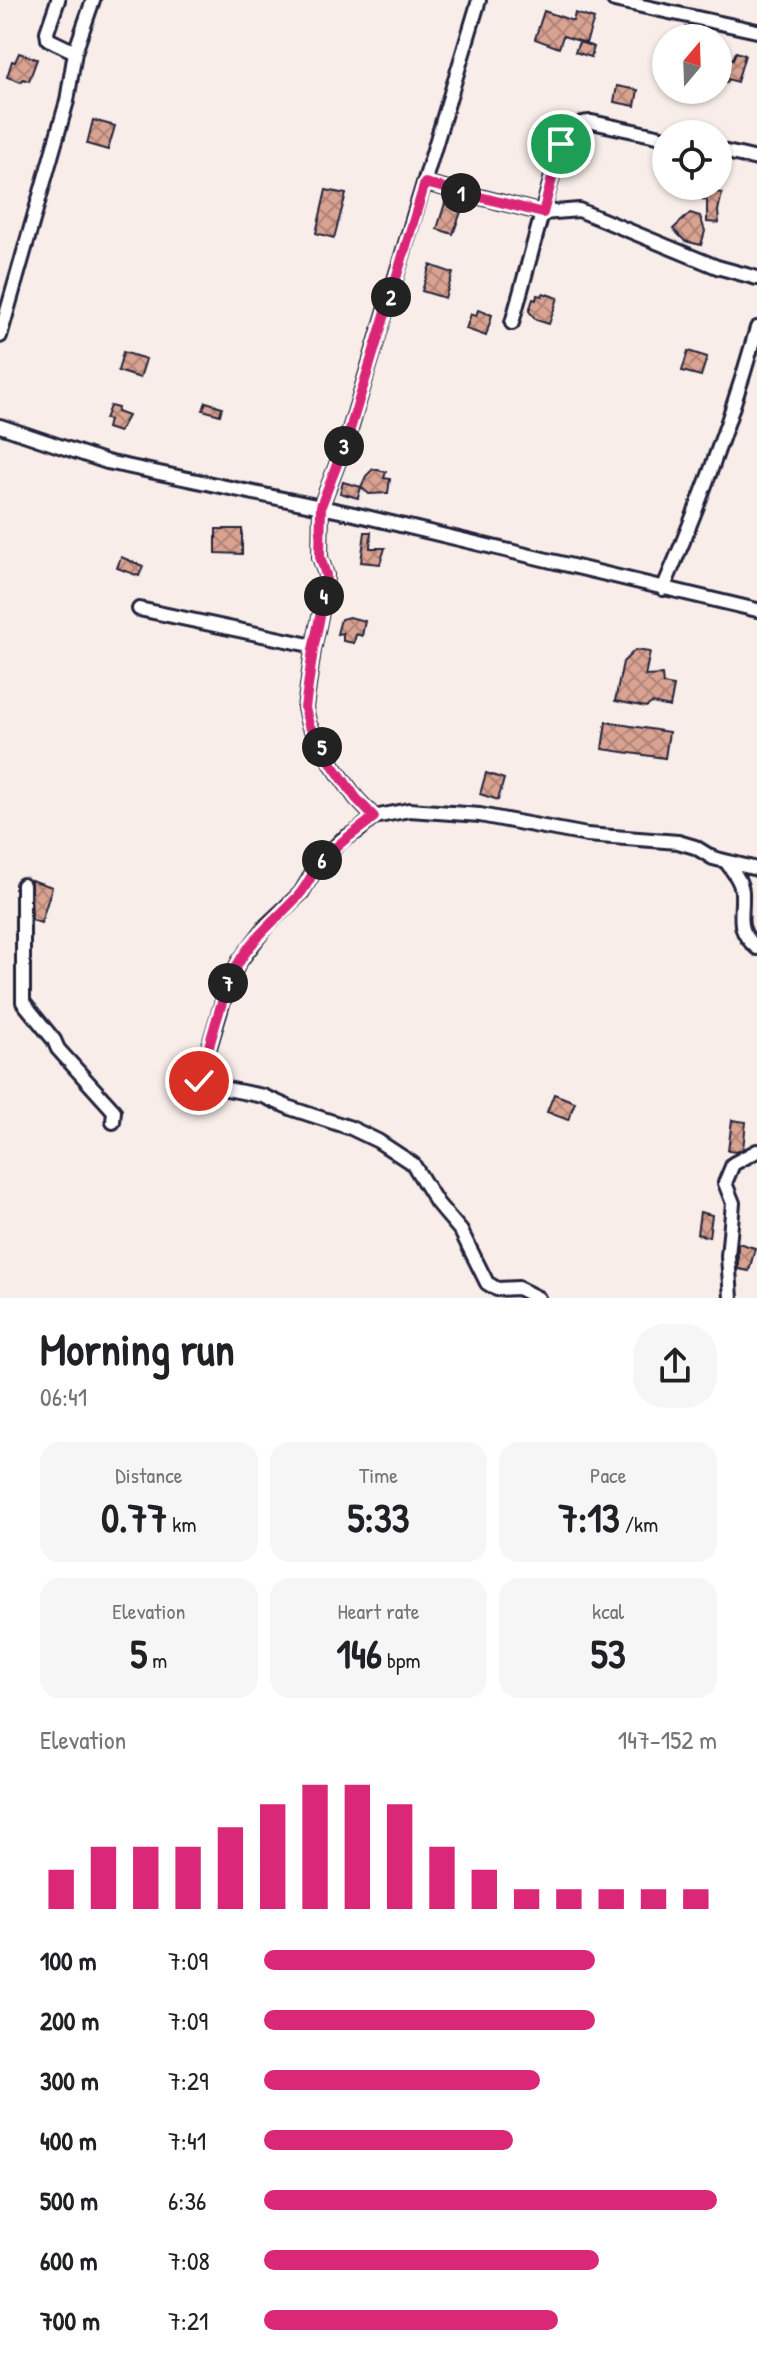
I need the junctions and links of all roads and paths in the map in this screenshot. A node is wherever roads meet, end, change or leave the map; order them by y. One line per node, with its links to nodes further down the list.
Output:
1 (58, 0): 6 (street)
2 (93, 0): 6 (street)
3 (479, 0): 10 (street)
4 (614, 0): 5 (street)
5 (757, 31)
6 (75, 52): 15 (street)
7 (652, 135): 11 (street)
8 (732, 153): 9 (street)
9 (757, 159)
10 (425, 183): 11 (street); 17 (street)
11 (543, 213): 12 (street); 13 (street)
12 (757, 278)
13 (512, 323)
14 (757, 328): 18 (street)
15 (0, 336)
16 (0, 426): 17 (street)
17 (321, 506): 18 (street); 21 (street)
18 (663, 589): 20 (street)
19 (139, 609): 21 (street)
20 (757, 610)
21 (314, 646): 22 (street)
22 (374, 817): 23 (street); 29 (street)
23 (727, 863): 24 (street); 26 (street)
24 (757, 869)
25 (23, 885): 27 (street)
26 (757, 948)
27 (113, 1122)
28 (757, 1151): 30 (street)
29 (538, 1298)
30 (731, 1298)

